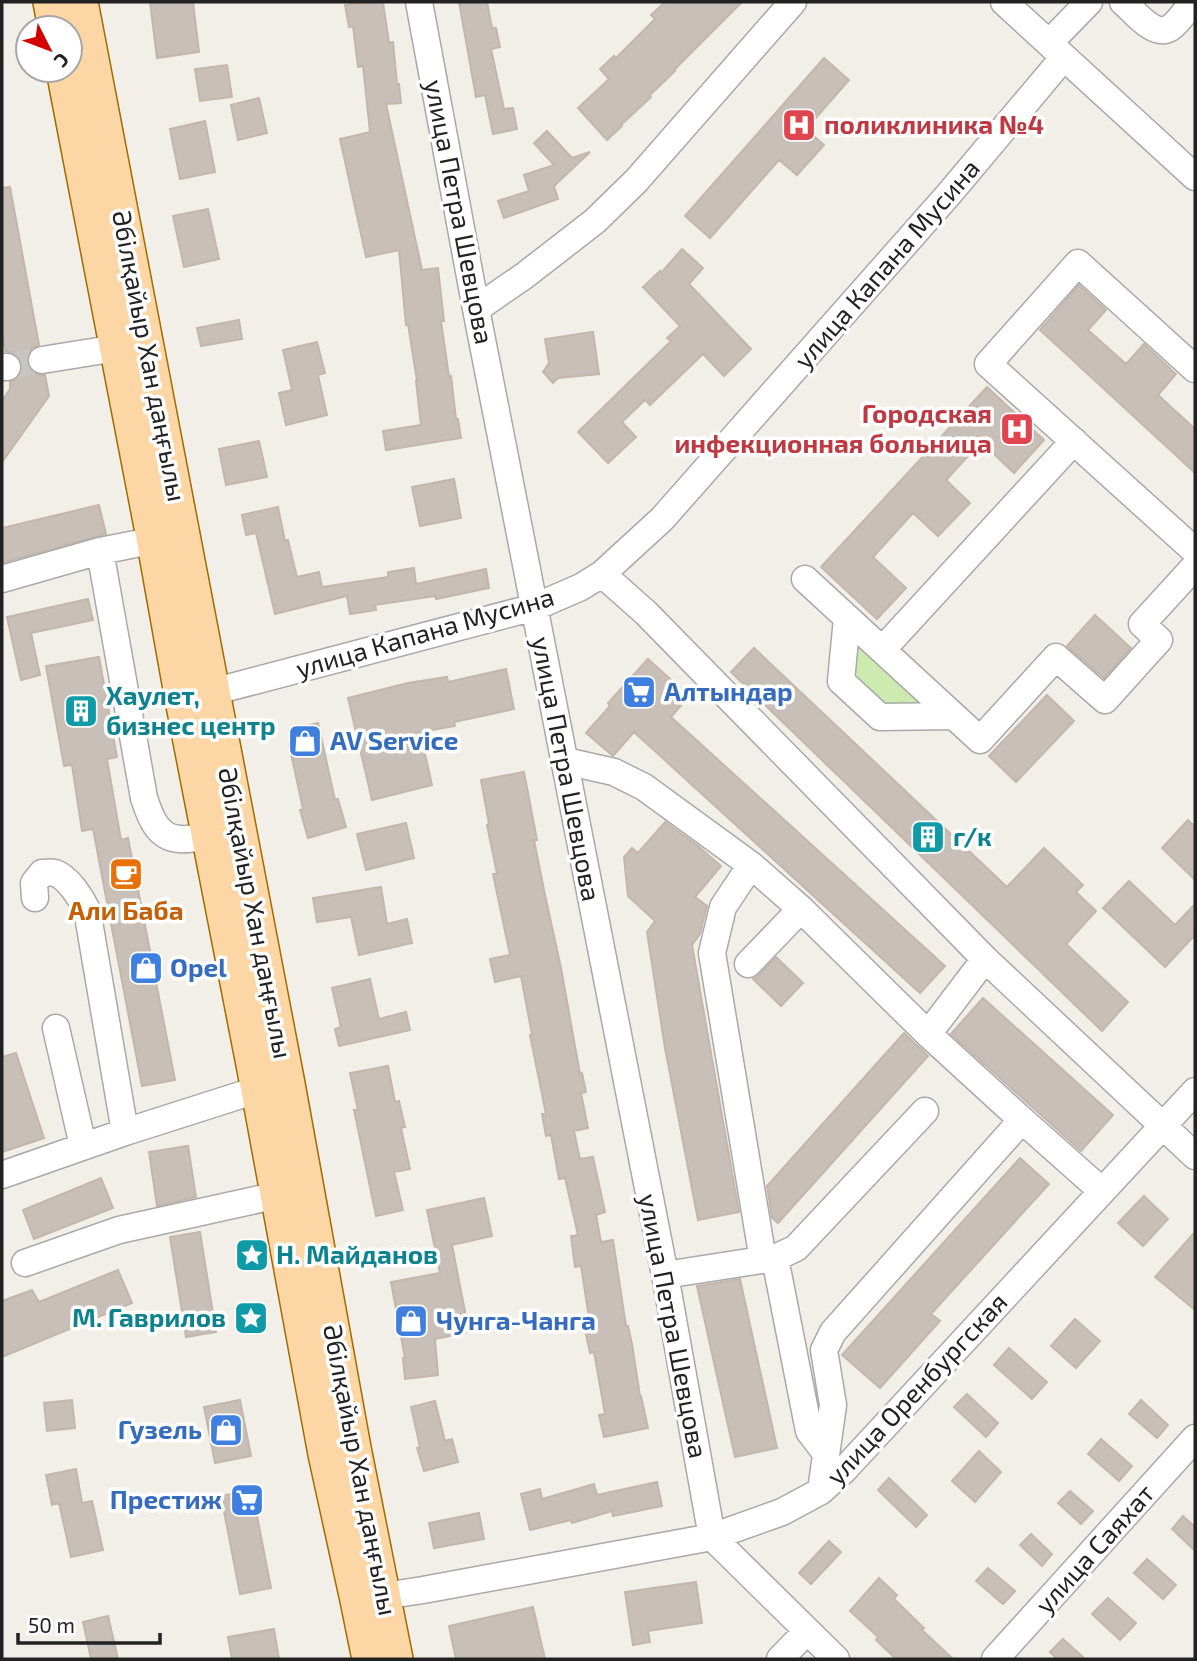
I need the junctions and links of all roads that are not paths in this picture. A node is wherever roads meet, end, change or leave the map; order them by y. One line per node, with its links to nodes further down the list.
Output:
1 (81, 2): 16 (main road, Әбілқайыр Хан даңғылы)
2 (419, 2): 11 (street, улица Петра Шевцова)
3 (793, 2): 11 (street)
4 (1004, 2): 8 (street)
5 (1089, 2): 8 (street, улица Капана Мусина)
6 (1123, 2): 7 (street)
7 (1193, 2)
8 (1056, 50): 10 (street); 20 (street, улица Капана Мусина)
9 (67, 84): 12 (main road, Әбілқайыр Хан даңғылы)
10 (1195, 177)
11 (476, 309): 23 (street, улица Петра Шевцова)
12 (117, 348): 13 (street); 16 (main road, Әбілқайыр Хан даңғылы)
13 (42, 360)
14 (1195, 369): 15 (street)
15 (1074, 441): 18 (street); 25 (street)
16 (168, 537): 17 (street); 26 (main road, Әбілқайыр Хан даңғылы)
17 (100, 551): 21 (street); 29 (street)
18 (1195, 551)
19 (1195, 566): 27 (street)
20 (602, 574): 23 (street, улица Капана Мусина); 33 (street)
21 (2, 579)
22 (805, 579): 24 (street)
23 (535, 607): 26 (street, улица Капана Мусина); 28 (street, улица Петра Шевцова)
24 (847, 618): 25 (street); 27 (street)
25 (882, 650): 27 (street)
26 (198, 698): 29 (main road, Әбілқайыр Хан даңғылы); 37 (main road, Әбілқайыр Хан даңғылы)
27 (954, 716)
28 (565, 761): 30 (street); 50 (street, улица Петра Шевцова)
29 (209, 836): 37 (main road, Әбілқайыр Хан даңғылы)
30 (751, 865): 32 (street); 48 (street)
31 (35, 898): 42 (street)
32 (801, 909): 34 (street); 36 (street)
33 (985, 959): 36 (street); 41 (street)
34 (748, 964)
35 (56, 1028): 43 (street)
36 (928, 1034): 40 (street)
37 (273, 1087): 42 (street); 47 (main road, Әбілқайыр Хан даңғылы); 55 (main road, Әбілқайыр Хан даңғылы)
38 (1195, 1091): 41 (street, улица Оренбургская)
39 (925, 1111): 48 (street)
40 (1022, 1120): 46 (street); 52 (street)
41 (1162, 1126): 44 (street); 46 (street, улица Оренбургская)
42 (125, 1132): 43 (street)
43 (83, 1146): 45 (street)
44 (1195, 1156)
45 (2, 1175)
46 (1102, 1191): 53 (street, улица Оренбургская)
47 (278, 1195): 49 (street); 55 (main road, Әбілқайыр Хан даңғылы)
48 (769, 1259): 50 (street); 52 (street)
49 (25, 1263)
50 (665, 1275): 54 (street, улица Петра Шевцова)
51 (1195, 1438): 61 (street, улица Саяхат)
52 (825, 1452): 53 (street)
53 (821, 1492): 54 (street, улица Оренбургская)
54 (712, 1536): 55 (street, улица Оренбургская); 56 (street)
55 (370, 1598): 57 (main road, Әбілқайыр Хан даңғылы); 58 (main road, Әбілқайыр Хан даңғылы)
56 (807, 1631): 59 (street); 60 (street)
57 (369, 1659)
58 (396, 1659)
59 (780, 1659)
60 (836, 1659)
61 (995, 1659)

